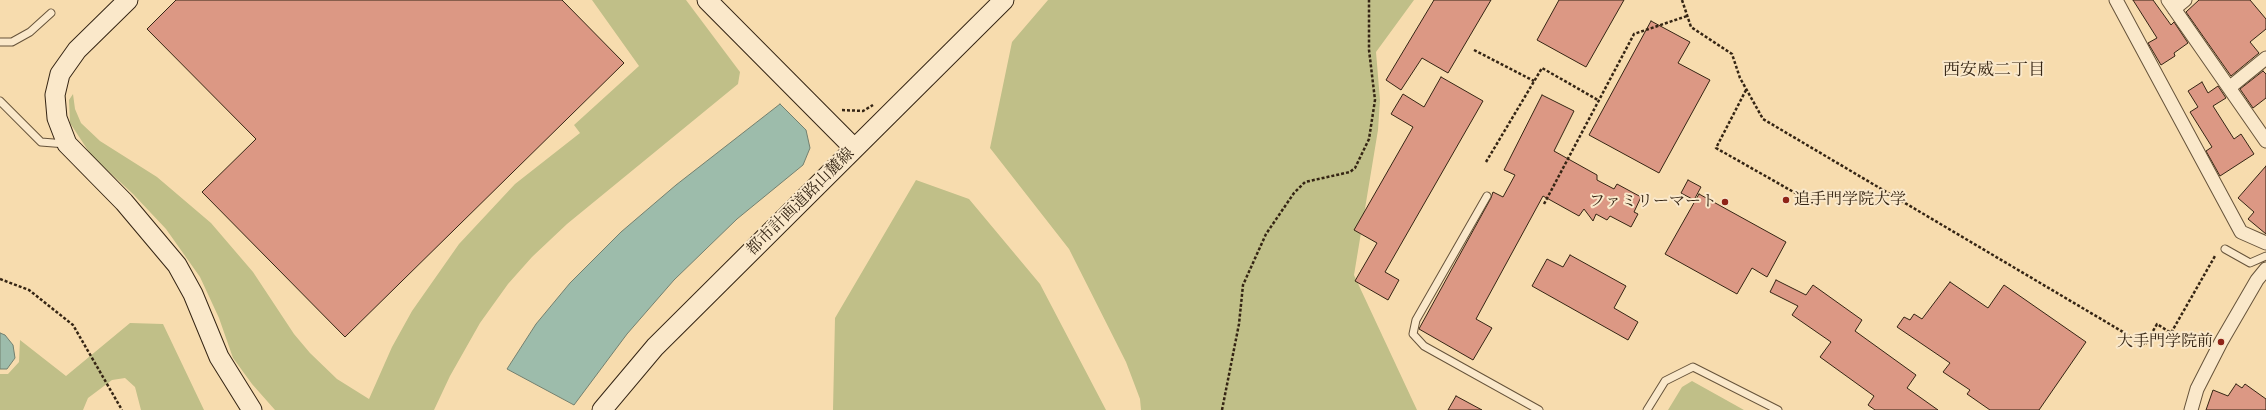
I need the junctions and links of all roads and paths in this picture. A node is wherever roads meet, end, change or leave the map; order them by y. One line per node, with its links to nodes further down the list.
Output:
1 (128, 0): 22 (street)
2 (707, 0): 23 (street)
3 (1004, 0): 23 (street, 都市計画道路山麓線)
4 (1369, 0): 37 (path)
5 (1682, 0): 10 (path)
6 (2116, 0): 28 (street)
7 (2186, 0): 8 (street)
8 (2171, 5): 15 (street)
9 (51, 13): 11 (lane)
10 (1687, 16): 16 (path); 17 (path)
11 (0, 42)
12 (1474, 50): 14 (path)
13 (2266, 58): 15 (street)
14 (1534, 81): 17 (path); 24 (path)
15 (2230, 88): 21 (street)
16 (1746, 89): 26 (path); 31 (path)
17 (1598, 100): 27 (path)
18 (0, 101): 22 (lane)
19 (876, 102): 20 (path)
20 (839, 108)
21 (2266, 141)
22 (67, 144): 35 (street)
23 (854, 148): 36 (street, 都市計画道路山麓線)
24 (1486, 162)
25 (1486, 196): 38 (lane)
26 (1813, 203)
27 (1544, 204)
28 (2266, 243)
29 (2225, 249): 30 (lane)
30 (2266, 256)
31 (2221, 260)
32 (2266, 269): 41 (street)
33 (0, 279): 34 (path)
34 (122, 410)
35 (252, 410)
36 (602, 410)
37 (1222, 410)
38 (1539, 410)
39 (1648, 410): 40 (lane)
40 (1778, 410)
41 (2191, 410)

